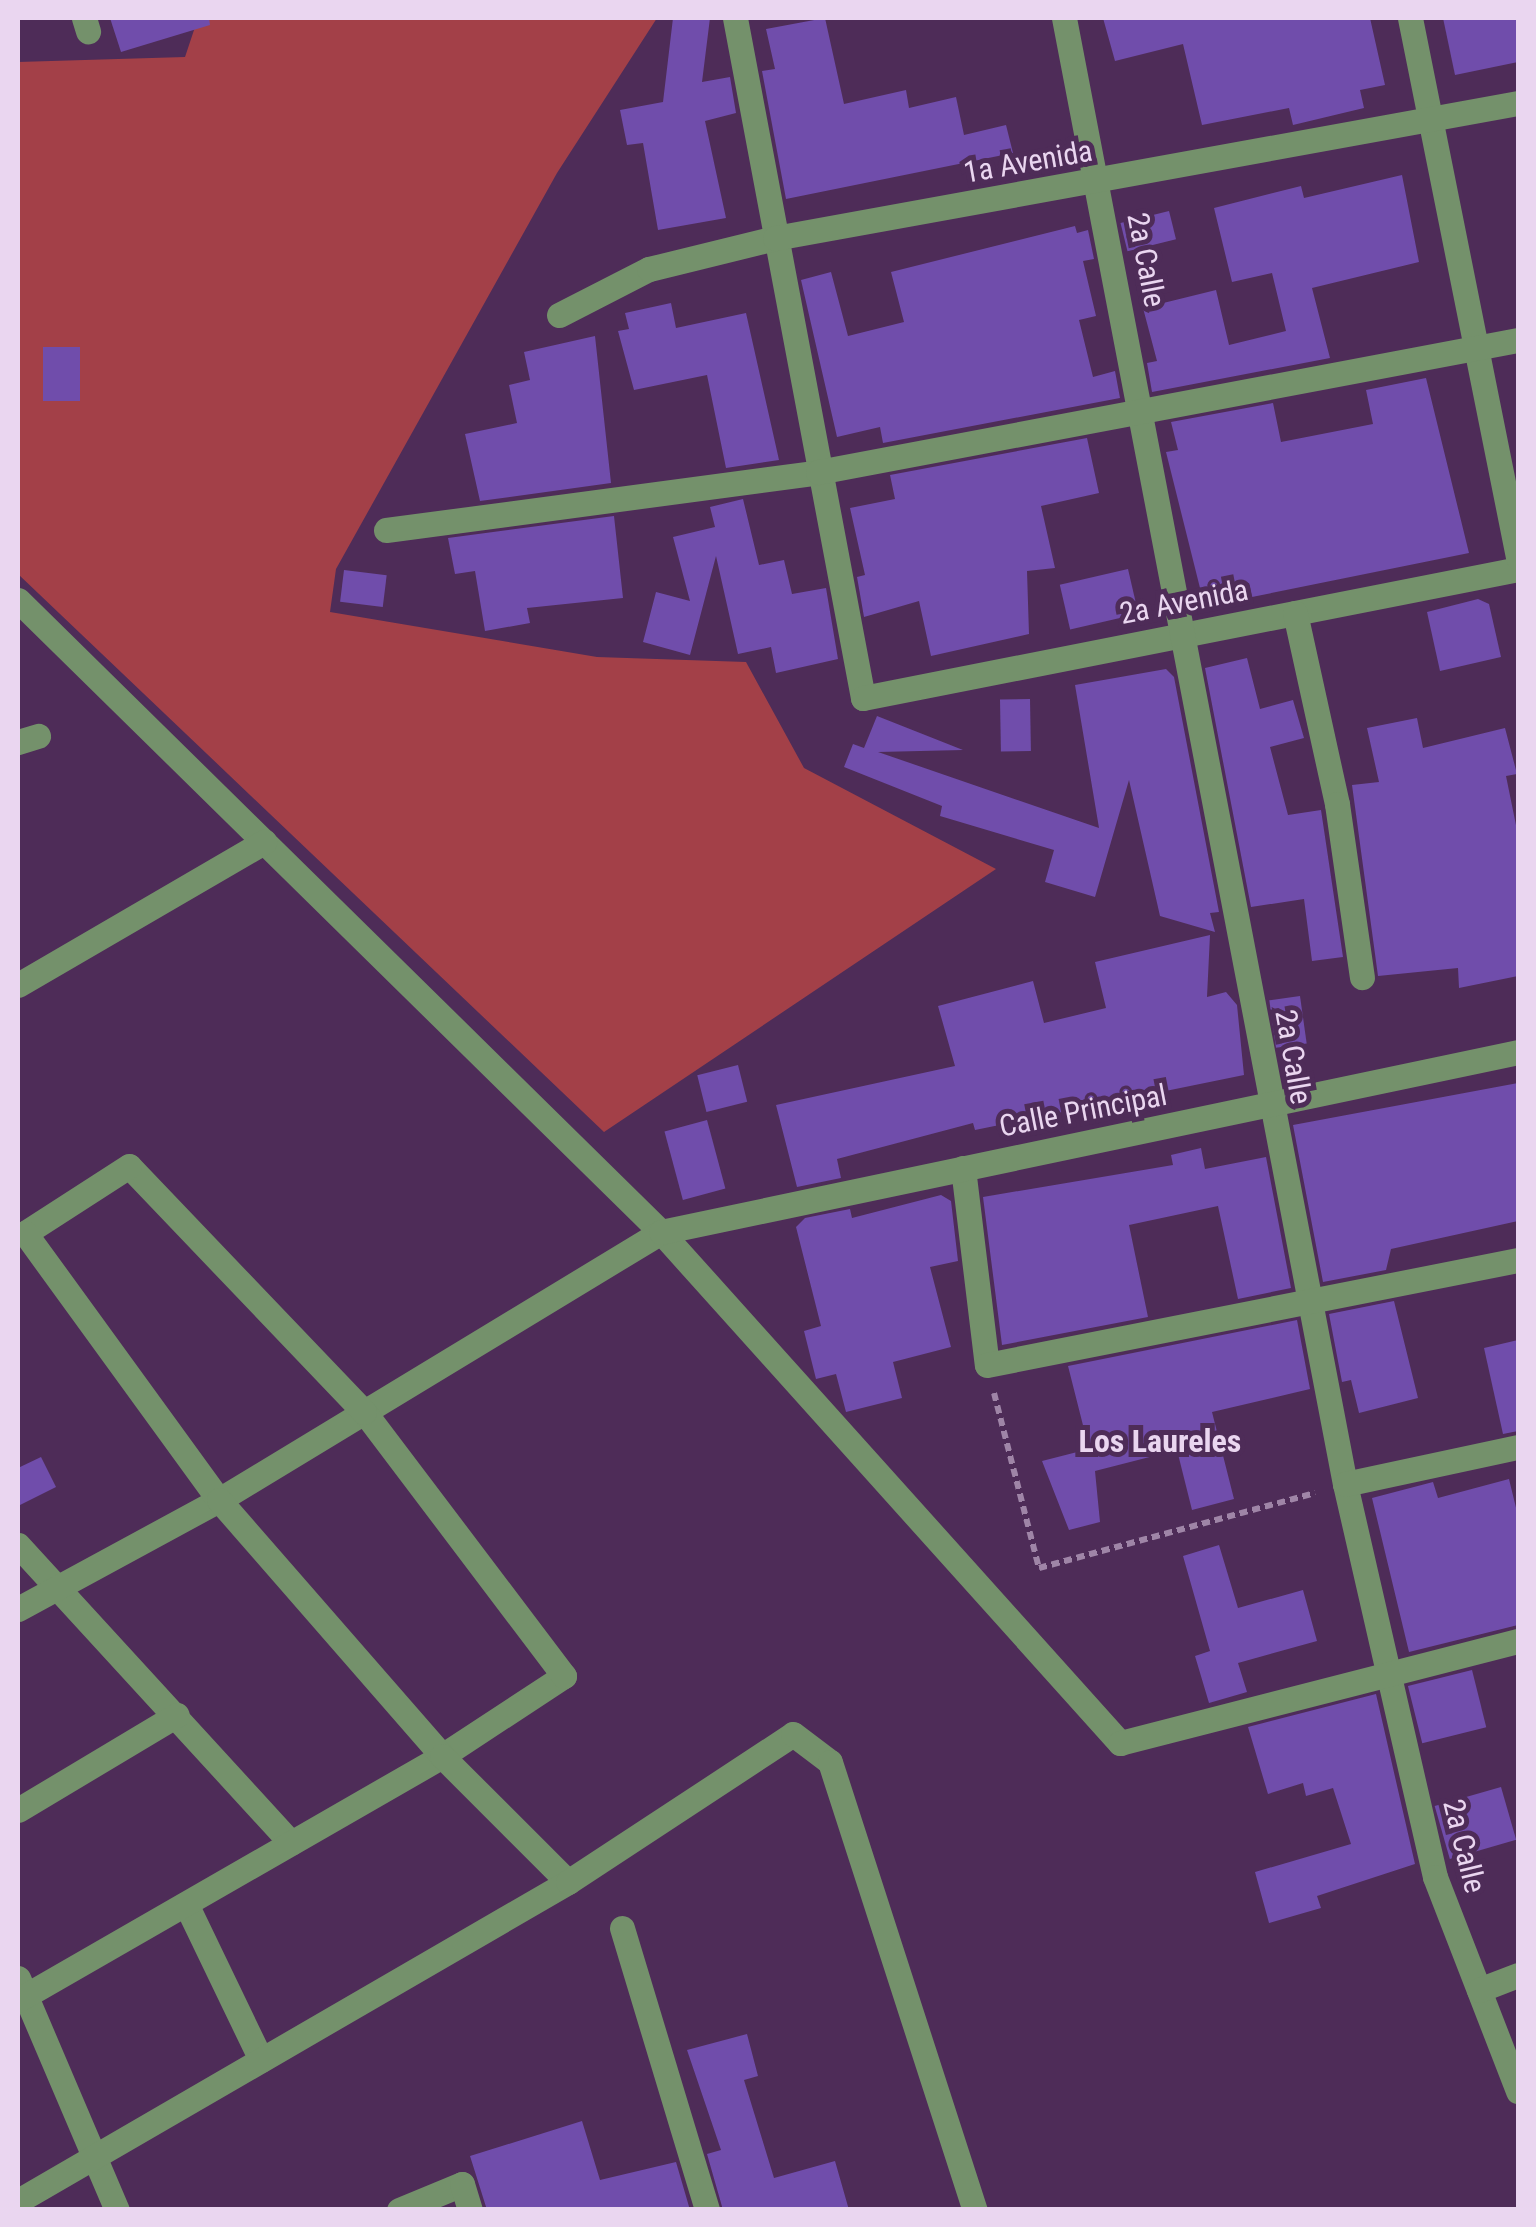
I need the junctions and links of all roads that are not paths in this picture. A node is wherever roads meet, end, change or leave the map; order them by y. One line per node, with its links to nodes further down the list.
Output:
1 (1064, 18): 6 (street, 2a Calle)
2 (1410, 18): 5 (street)
3 (743, 19): 7 (street)
4 (1518, 103): 5 (street, 1a Avenida)
5 (1427, 123): 6 (street, 1a Avenida); 10 (street)
6 (1099, 183): 7 (street, 1a Avenida); 11 (street, 2a Calle)
7 (774, 238): 8 (street, 1a Avenida); 12 (street)
8 (559, 315)
9 (1518, 340): 10 (street)
10 (1473, 349): 11 (street); 14 (street)
11 (1142, 412): 12 (street); 18 (street, 2a Calle)
12 (818, 472): 13 (street); 18 (street, 2a Avenida)
13 (386, 530)
14 (1518, 557)
15 (1518, 570): 17 (street, 2a Avenida)
16 (18, 600): 19 (street)
17 (1295, 614): 18 (street, 2a Avenida); 20 (street)
18 (1186, 635): 23 (street, 2a Calle)
19 (264, 842): 21 (street); 25 (street)
20 (1362, 976)
21 (18, 985)
22 (1518, 1052): 23 (street, Calle Principal)
23 (1268, 1106): 24 (street, Calle Principal); 27 (street, 2a Calle)
24 (963, 1168): 25 (street, Calle Principal); 27 (street)
25 (661, 1232): 28 (street, Calle Principal); 36 (street)
26 (1518, 1260): 27 (street)
27 (1307, 1303): 30 (street, 2a Calle)
28 (364, 1412): 31 (street, Calle Principal); 31 (street); 38 (street)
29 (1518, 1446): 30 (street)
30 (1345, 1484): 36 (street, 2a Calle)
31 (219, 1500): 33 (street, Calle Principal); 38 (street)
32 (18, 1545): 33 (street)
33 (52, 1590): 34 (street, Calle Principal); 37 (street)
34 (18, 1609)
35 (1518, 1641): 36 (street)
36 (1390, 1670): 45 (street, 2a Calle)
37 (178, 1715): 39 (street); 40 (street)
38 (442, 1756): 40 (street); 41 (street)
39 (18, 1810)
40 (291, 1844): 42 (street)
41 (568, 1882): 47 (street); 55 (street)
42 (186, 1904): 46 (street); 47 (street)
43 (622, 1928): 54 (street)
44 (1518, 1975): 45 (street)
45 (1479, 1990): 48 (street, 2a Calle)
46 (20, 1991): 49 (street)
47 (261, 2060): 49 (street)
48 (1518, 2092)
49 (94, 2156): 50 (street); 51 (street)
50 (18, 2201)
51 (117, 2210)
52 (399, 2210): 53 (street)
53 (470, 2210)
54 (707, 2210)
55 (975, 2210)

